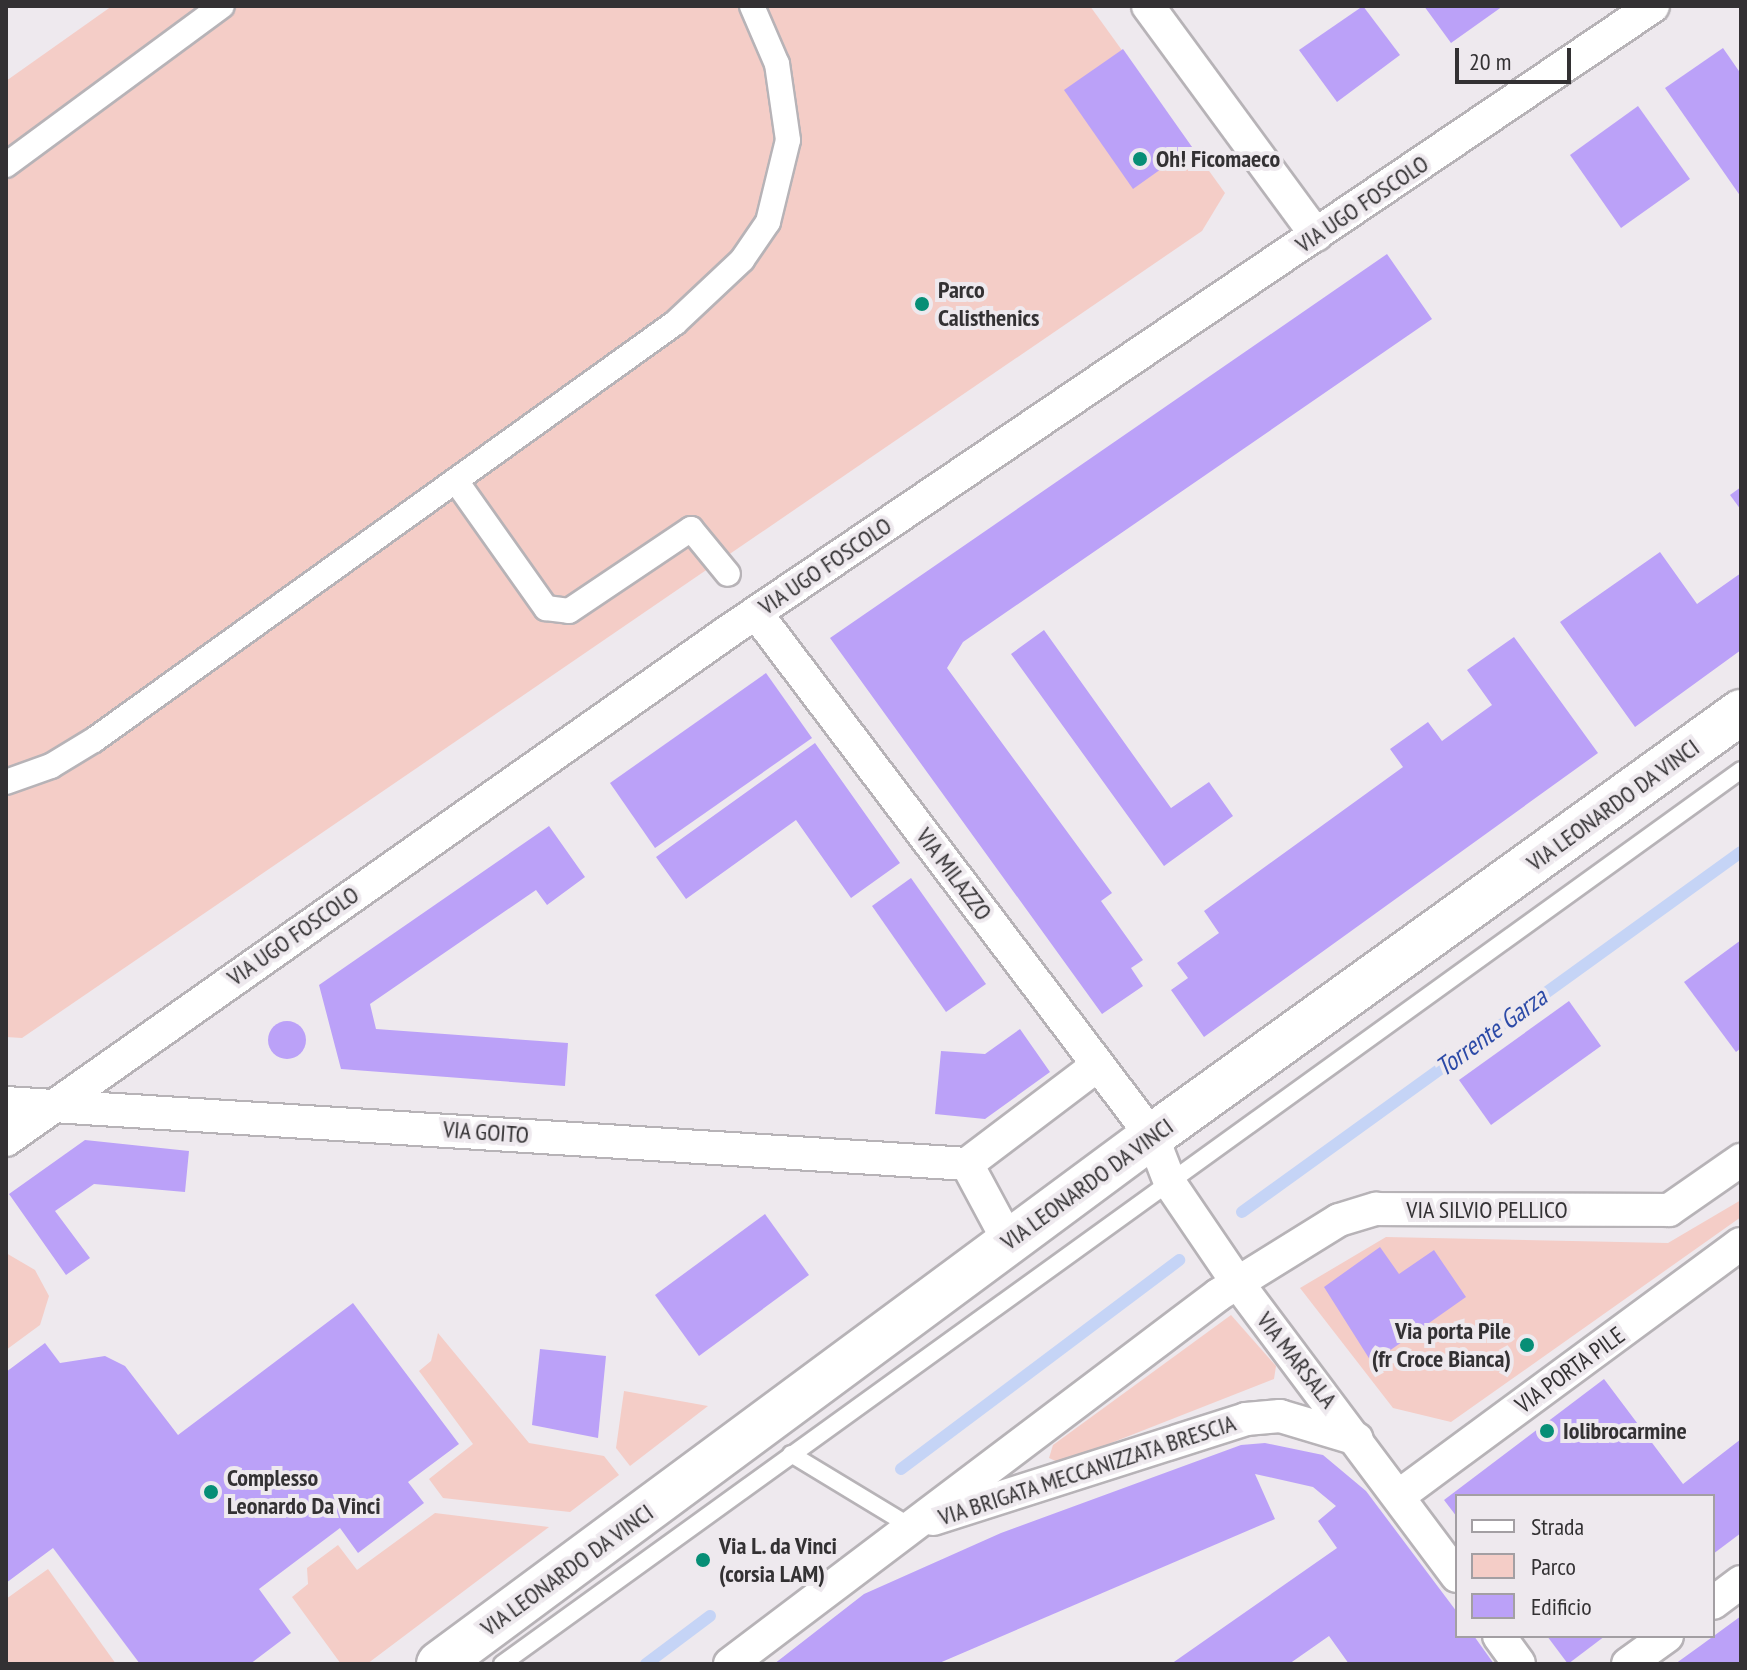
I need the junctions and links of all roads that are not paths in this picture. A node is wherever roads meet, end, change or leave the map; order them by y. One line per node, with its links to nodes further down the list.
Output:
1 (222, 6): 5 (street)
2 (752, 6): 7 (street)
3 (1148, 6): 6 (street)
4 (1653, 6): 6 (street, VIA UGO FOSCOLO)
5 (6, 165)
6 (1316, 235): 9 (street, VIA UGO FOSCOLO)
7 (456, 481): 8 (street); 12 (street)
8 (728, 574)
9 (756, 613): 13 (street, VIA MILAZZO); 15 (street, VIA UGO FOSCOLO)
10 (1741, 712): 16 (main road, VIA LEONARDO DA VINCI)
11 (1741, 770): 20 (lane)
12 (6, 782)
13 (1098, 1065): 16 (street, VIA MILAZZO); 19 (street)
14 (6, 1103): 15 (street, VIA GOITO)
15 (56, 1106): 17 (street, VIA UGO FOSCOLO); 19 (street, VIA GOITO)
16 (1152, 1136): 20 (street, VIA MARSALA); 21 (main road, VIA LEONARDO DA VINCI)
17 (6, 1140)
18 (1741, 1160): 23 (street, VIA SILVIO PELLICO)
19 (967, 1164): 21 (street)
20 (1171, 1185): 23 (street, VIA MARSALA); 25 (lane)
21 (1009, 1242): 33 (main road, VIA LEONARDO DA VINCI)
22 (1736, 1260): 26 (street, VIA PORTA PILE)
23 (1237, 1282): 24 (street, VIA MARSALA); 27 (street, VIA BRIGATA MECCANIZZATA BRESCIA)
24 (1357, 1439): 26 (street, VIA MARSALA); 27 (street, VIA BRIGATA MECCANIZZATA BRESCIA)
25 (791, 1454): 27 (lane); 34 (lane)
26 (1400, 1495): 28 (street, VIA MARSALA)
27 (910, 1526): 35 (street, VIA BRIGATA MECCANIZZATA BRESCIA)
28 (1455, 1573)
29 (1741, 1582): 30 (street)
30 (1715, 1602)
31 (1500, 1638): 36 (street)
32 (1664, 1638): 37 (street)
33 (439, 1664)
34 (502, 1664)
35 (730, 1664)
36 (1519, 1664)
37 (1628, 1664)

